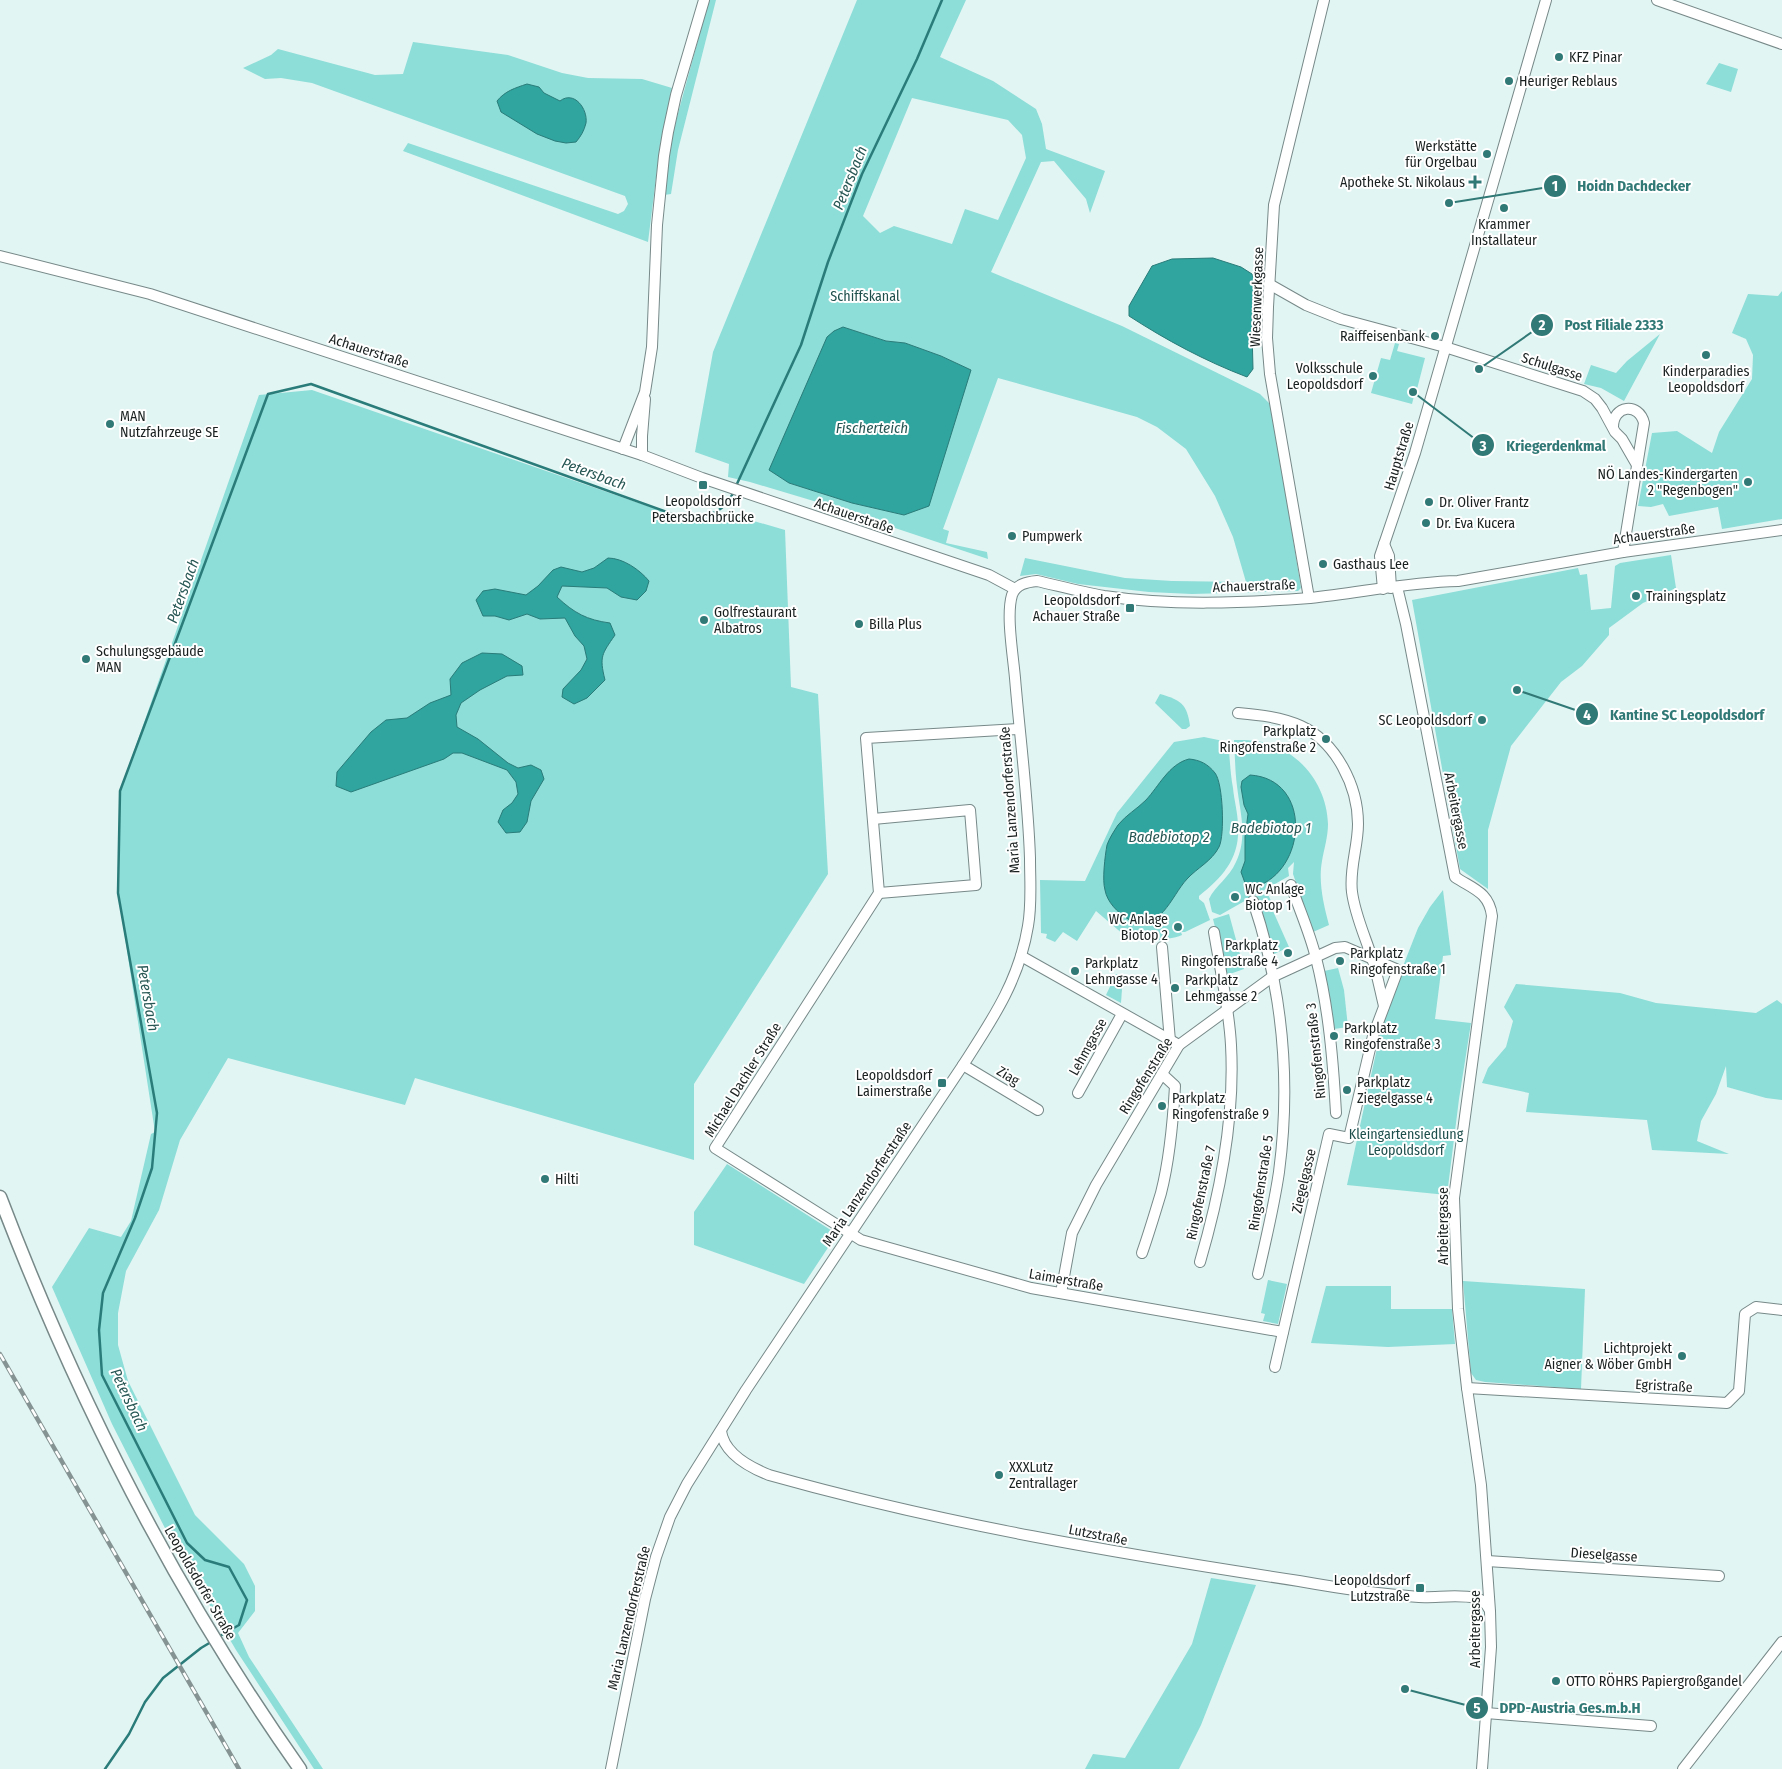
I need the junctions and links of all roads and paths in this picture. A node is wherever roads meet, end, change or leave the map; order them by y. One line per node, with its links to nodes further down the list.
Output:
1 (704, 0): 9 (street)
2 (1324, 0): 7 (street, Wiesenwerkgasse)
3 (1546, 0): 8 (street, Hauptstraße)
4 (1657, 0): 5 (street)
5 (1782, 44)
6 (0, 256): 13 (street, Achauerstraße)
7 (1270, 284): 8 (street, Schulgasse); 20 (street, Wiesenwerkgasse)
8 (1445, 347): 10 (street, Schulgasse); 18 (street, Hauptstraße)
9 (645, 392): 13 (street); 14 (street)
10 (1613, 427): 11 (street); 12 (street, Schulgasse)
11 (1643, 434): 12 (street); 15 (street)
12 (1622, 439): 15 (street, Schulgasse)
13 (623, 449): 14 (street, Achauerstraße)
14 (642, 455): 19 (street, Achauerstraße)
15 (1637, 465): 17 (street)
16 (1782, 530): 17 (street, Achauerstraße)
17 (1623, 552): 18 (street, Achauerstraße)
18 (1390, 588): 20 (street, Achauerstraße); 52 (street, Arbeitergasse)
19 (1015, 589): 20 (street, Achauerstraße); 22 (street, Maria Lanzendorferstraße)
20 (1309, 598)
21 (1238, 713): 31 (street)
22 (1019, 729): 23 (street); 29 (street, Maria Lanzendorferstraße)
23 (873, 819): 25 (street); 25 (street)
24 (1291, 885): 30 (street, Ringofenstraße 3)
25 (879, 893): 44 (street, Michael Dachler Straße)
26 (1253, 901): 33 (street, Ringofenstraße 5)
27 (1214, 932): 35 (street, Ringofenstraße 7)
28 (1162, 947): 37 (street)
29 (1021, 956): 36 (street, Lehmgasse); 38 (street, Maria Lanzendorferstraße)
30 (1316, 956): 31 (street, Ringofenstraße); 33 (street, Ringofenstraße); 42 (street, Ringofenstraße 3)
31 (1373, 959): 32 (street, Ringofenstraße); 34 (street)
32 (1396, 969): 34 (street, Ziegelgasse)
33 (1272, 977): 35 (street, Ringofenstraße); 47 (street, Ringofenstraße 5)
34 (1384, 1006): 50 (street, Ziegelgasse)
35 (1227, 1009): 37 (street, Ringofenstraße); 46 (street, Ringofenstraße 7)
36 (1122, 1014): 37 (street, Lehmgasse); 40 (street, Lehmgasse)
37 (1174, 1043): 39 (street, Ringofenstraße)
38 (963, 1065): 41 (street, Ziag); 44 (street, Maria Lanzendorferstraße)
39 (1162, 1074): 45 (street); 48 (street, Ringofenstraße)
40 (1078, 1092)
41 (1038, 1110)
42 (1336, 1113)
43 (0, 1197): 60 (main road, Leopoldsdorfer Straße)
44 (850, 1234): 48 (street, Laimerstraße); 53 (street, Maria Lanzendorferstraße)
45 (1142, 1252)
46 (1200, 1262)
47 (1258, 1274)
48 (1061, 1293): 50 (street, Laimerstraße)
49 (1782, 1310): 52 (street, Egristraße)
50 (1283, 1332): 51 (street, Ziegelgasse)
51 (1275, 1367)
52 (1467, 1388): 54 (street, Arbeitergasse)
53 (721, 1430): 56 (street, Lutzstraße); 61 (street, Maria Lanzendorferstraße)
54 (1486, 1561): 55 (street, Dieselgasse); 56 (street, Arbeitergasse)
55 (1719, 1576)
56 (1490, 1611): 58 (street, Arbeitergasse)
57 (1782, 1642): 63 (street)
58 (1486, 1713): 59 (street); 62 (street, Arbeitergasse)
59 (1651, 1726)
60 (300, 1769)
61 (611, 1769)
62 (1482, 1769)
63 (1682, 1769)

